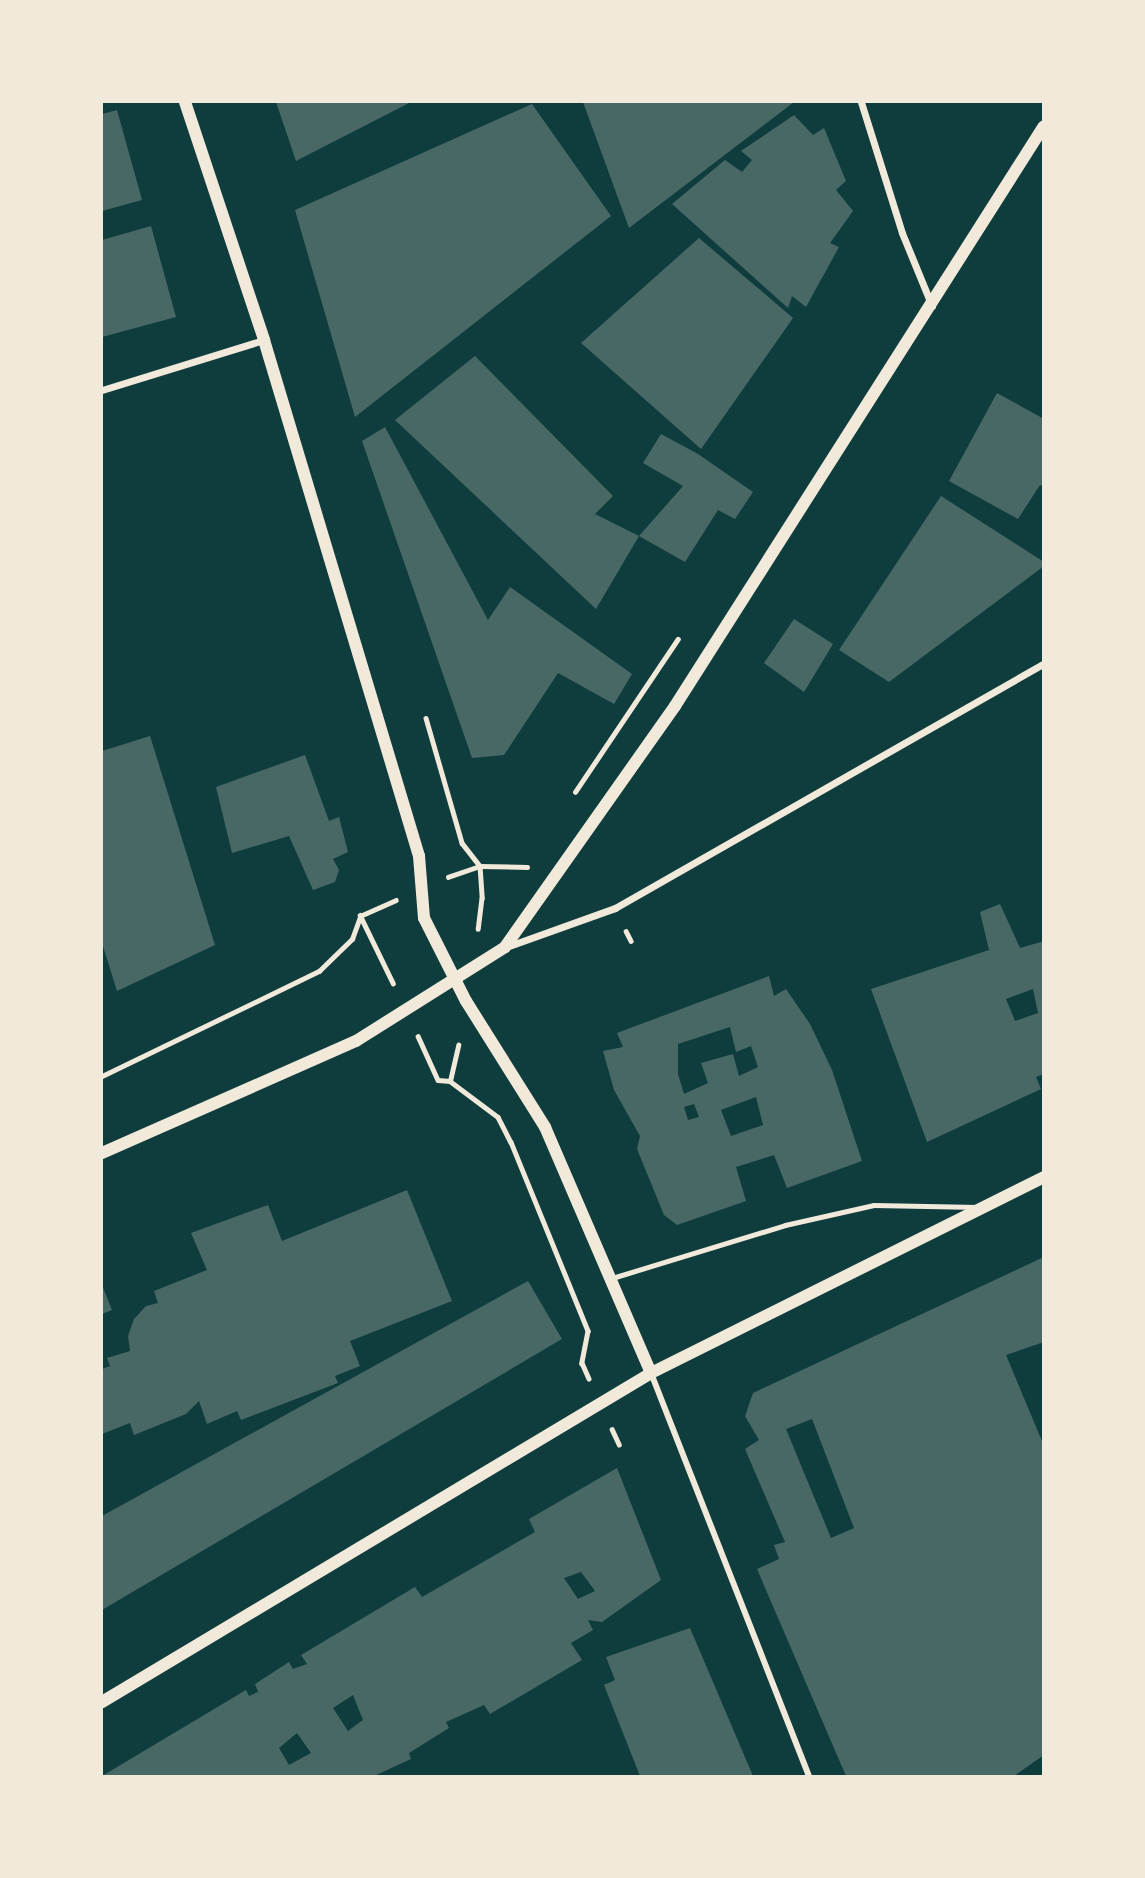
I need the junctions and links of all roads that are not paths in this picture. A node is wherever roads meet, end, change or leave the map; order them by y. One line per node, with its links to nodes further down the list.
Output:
1 (185, 102): 5 (street)
2 (861, 102): 4 (street)
3 (1044, 126): 4 (street)
4 (932, 306): 8 (street)
5 (264, 340): 6 (street); 9 (street)
6 (102, 390)
7 (1044, 663): 8 (street)
8 (505, 947): 9 (street)
9 (453, 977): 10 (street); 13 (street)
10 (102, 1153)
11 (1044, 1177): 12 (street)
12 (985, 1207): 13 (lane); 14 (street)
13 (612, 1278): 14 (street)
14 (651, 1373): 15 (street); 16 (street)
15 (102, 1702)
16 (809, 1776)

